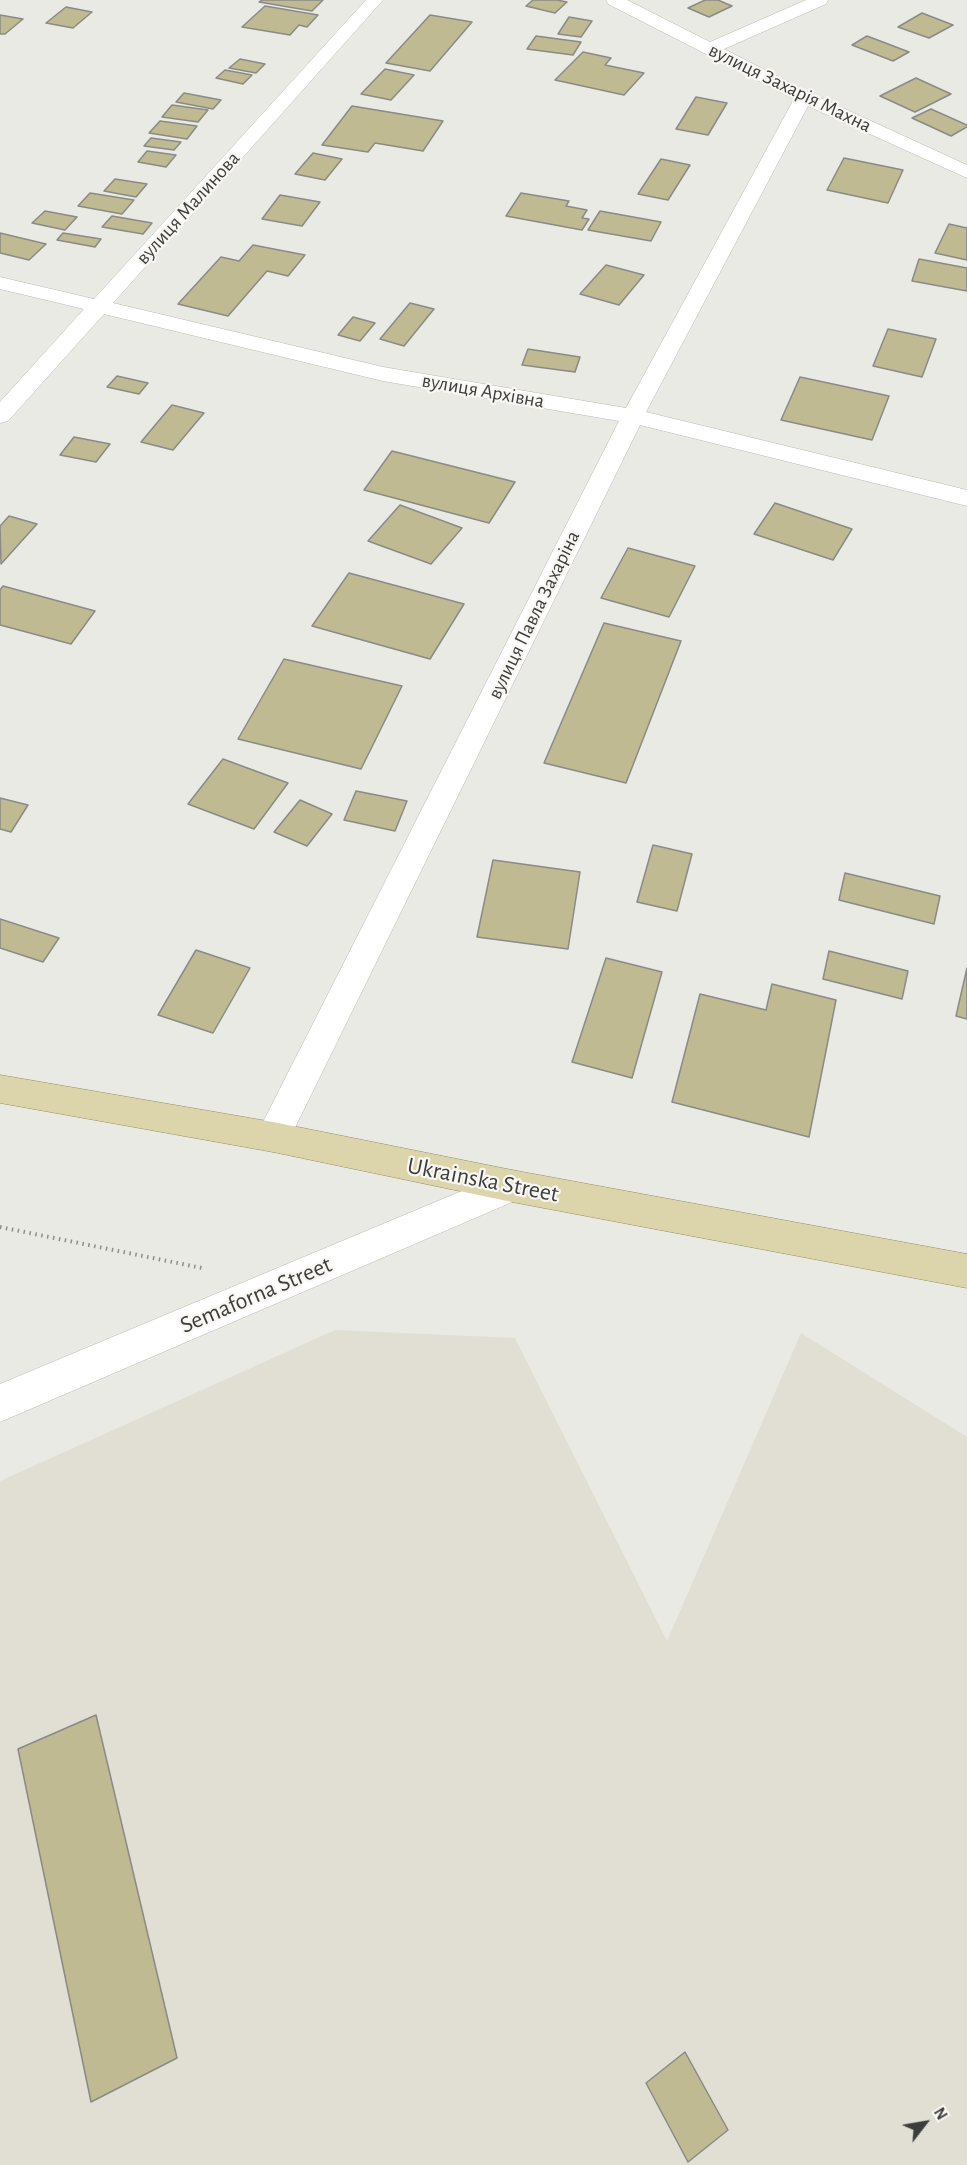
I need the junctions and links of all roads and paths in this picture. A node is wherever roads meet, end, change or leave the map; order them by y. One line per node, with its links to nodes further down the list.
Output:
1 (375, 0): 8 (street, вулиця Малинова)
2 (614, 0): 4 (street, вулиця Захарія Махна)
3 (820, 0): 4 (street)
4 (710, 49): 5 (street, вулиця Захарія Махна)
5 (804, 97): 6 (street, вулиця Захарія Махна); 10 (street, вулиця Павла Захаріна)
6 (967, 172)
7 (0, 283): 8 (street, вулиця Архівна)
8 (100, 306): 9 (street, вулиця Малинова); 10 (street, вулиця Архівна)
9 (0, 416)
10 (633, 416): 11 (street, вулиця Архівна); 13 (street, вулиця Павла Захаріна)
11 (967, 498)
12 (0, 1089): 13 (main road, Ukrainska Street)
13 (273, 1137): 14 (main road, Ukrainska Street)
14 (512, 1186): 17 (main road, Ukrainska Street); 18 (street, Semaforna Street)
15 (0, 1227): 16 (path)
16 (213, 1270)
17 (967, 1271)
18 (0, 1403)

